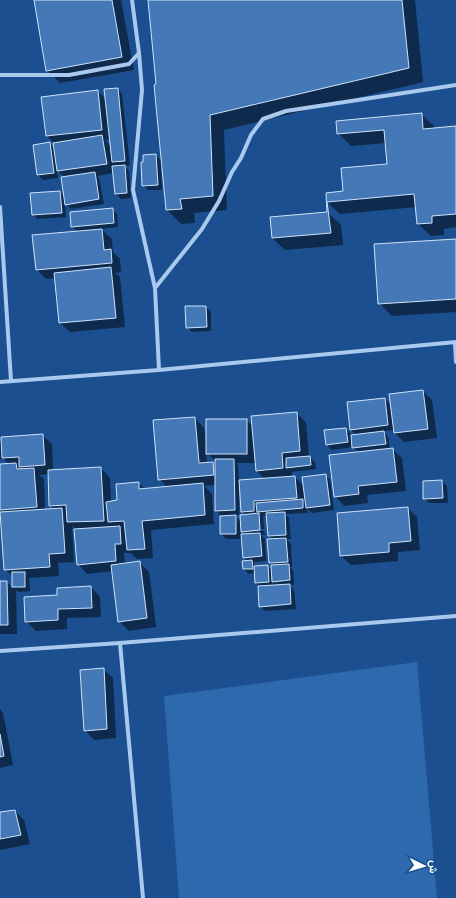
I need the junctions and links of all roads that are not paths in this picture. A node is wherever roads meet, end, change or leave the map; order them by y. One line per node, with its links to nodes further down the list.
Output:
1 (132, 0): 2 (street)
2 (139, 53): 3 (street); 6 (street)
3 (0, 76)
4 (456, 85): 6 (street)
5 (0, 207): 10 (street)
6 (155, 288): 9 (street)
7 (456, 343): 8 (street); 9 (street)
8 (456, 362)
9 (159, 370): 10 (street)
10 (11, 381): 11 (street)
11 (0, 382)
12 (456, 616): 13 (street)
13 (120, 643): 14 (street); 15 (street)
14 (0, 651)
15 (143, 898)

